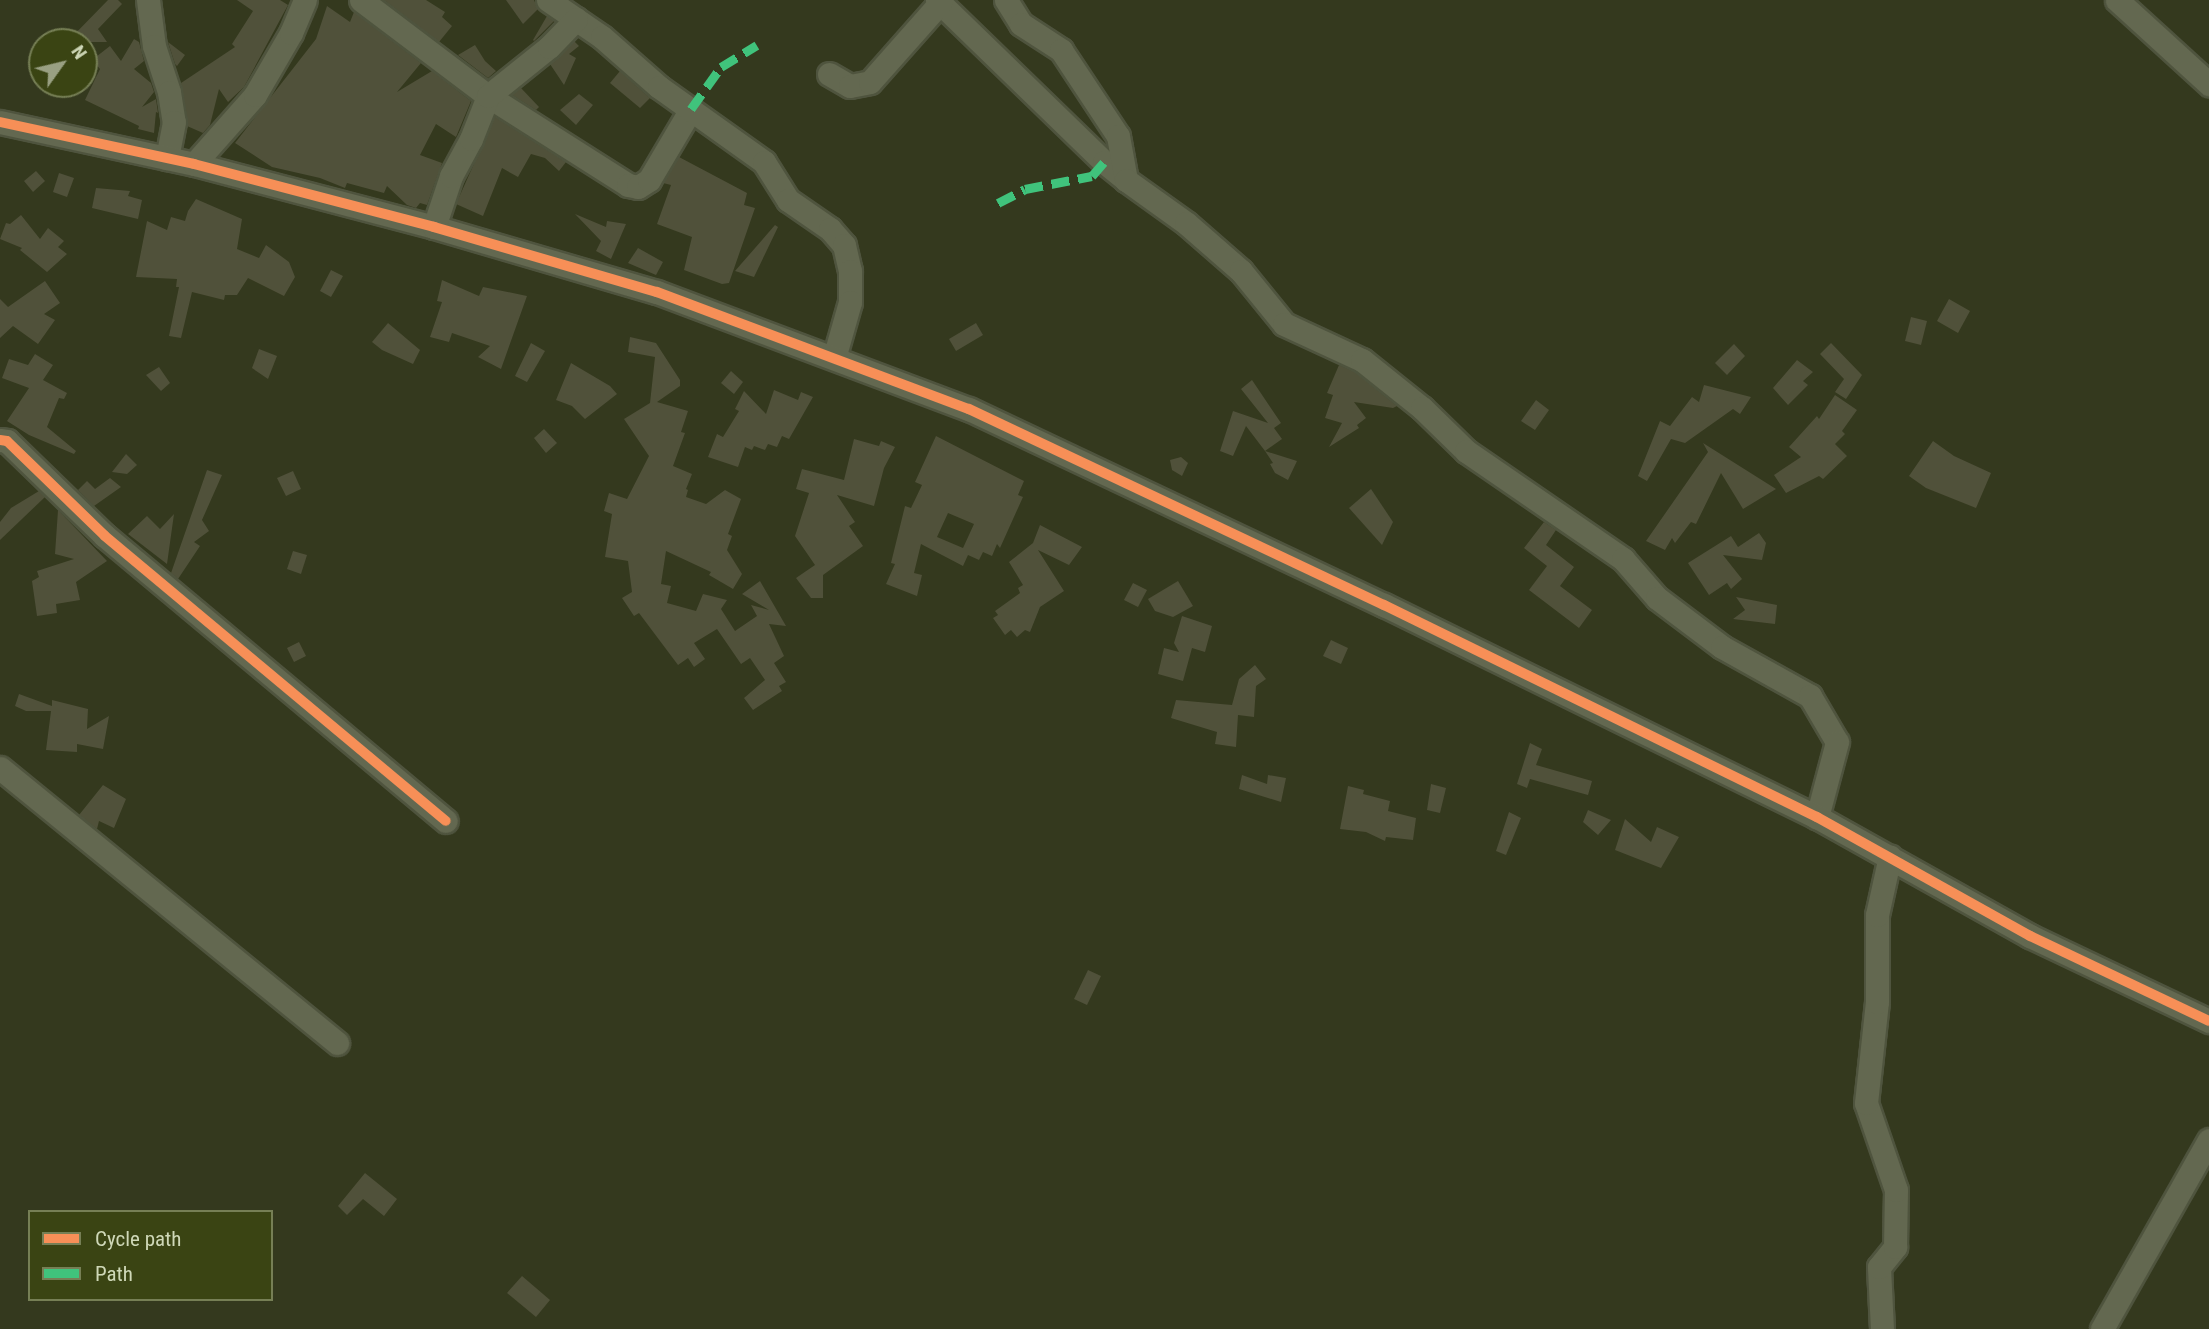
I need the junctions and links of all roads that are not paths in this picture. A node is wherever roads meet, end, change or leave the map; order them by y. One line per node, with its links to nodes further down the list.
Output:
1 (148, 0): 14 (street)
2 (305, 0): 15 (street)
3 (361, 0): 11 (street)
4 (548, 0): 8 (street)
5 (1006, 0): 16 (street)
6 (2117, 0): 10 (street)
7 (939, 1): 9 (street); 16 (street)
8 (576, 19): 11 (street); 12 (street)
9 (829, 74)
10 (2209, 84)
11 (488, 96): 12 (street); 17 (street)
12 (691, 109): 18 (street)
13 (0, 122): 14 (street)
14 (167, 158): 15 (street)
15 (194, 164): 17 (street)
16 (1126, 180): 21 (street)
17 (434, 227): 18 (street)
18 (834, 358): 21 (street)
19 (0, 440): 22 (street)
20 (0, 768): 25 (street)
21 (1817, 817): 23 (street)
22 (446, 821)
23 (1891, 856): 24 (street); 27 (street)
24 (2209, 1021)
25 (337, 1043)
26 (2209, 1140): 28 (street)
27 (1882, 1329)
28 (2102, 1329)

